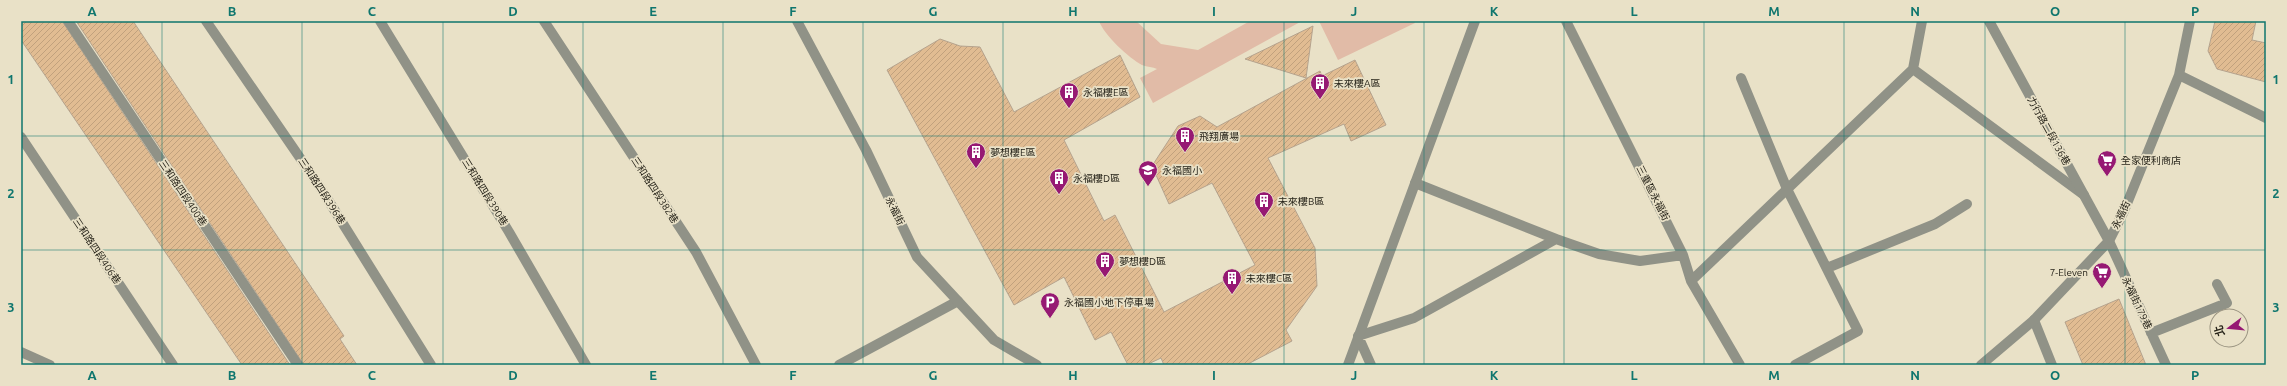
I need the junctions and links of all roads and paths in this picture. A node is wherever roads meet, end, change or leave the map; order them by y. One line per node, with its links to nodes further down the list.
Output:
1 (68, 21): 33 (street, 三和路四段400巷)
2 (206, 21): 34 (street, 三和路四段396巷)
3 (380, 21): 35 (street, 三和路四段390巷)
4 (544, 21): 36 (street, 三和路四段382巷)
5 (1475, 21): 16 (street)
6 (1566, 21): 22 (street, 三重區永福街)
7 (1922, 21): 11 (street)
8 (1989, 21): 18 (street, 力行路二段136巷)
9 (2190, 21): 12 (street, 永福街)
10 (801, 22): 26 (street, 永福街)
11 (1913, 70): 17 (street); 18 (street)
12 (2179, 75): 14 (street); 21 (street, 永福街)
13 (1741, 78): 17 (street)
14 (2266, 118)
15 (21, 137): 32 (street, 三和路四段406巷)
16 (1415, 183): 20 (street); 29 (street)
17 (1787, 189): 23 (street); 24 (street)
18 (2084, 195): 21 (street, 力行路二段136巷)
19 (1967, 204): 23 (street)
20 (1556, 239): 22 (street); 29 (street)
21 (2109, 241): 27 (street, 永福街); 28 (street, 永福街179巷)
22 (1683, 254): 24 (street, 三重區永福街)
23 (1827, 268): 42 (street)
24 (1691, 281): 41 (street, 三重區永福街)
25 (2217, 284): 28 (street)
26 (958, 301): 37 (street); 38 (street, 永福街)
27 (2034, 320): 43 (street, 永福街); 44 (street)
28 (2151, 333): 45 (street, 永福街179巷)
29 (1358, 336): 39 (street); 40 (street)
30 (21, 352): 31 (street)
31 (50, 365)
32 (173, 365)
33 (298, 365)
34 (431, 365)
35 (586, 365)
36 (756, 365)
37 (839, 365)
38 (1037, 365)
39 (1348, 365)
40 (1371, 365)
41 (1740, 365)
42 (1795, 365)
43 (1981, 365)
44 (2052, 365)
45 (2166, 365)

